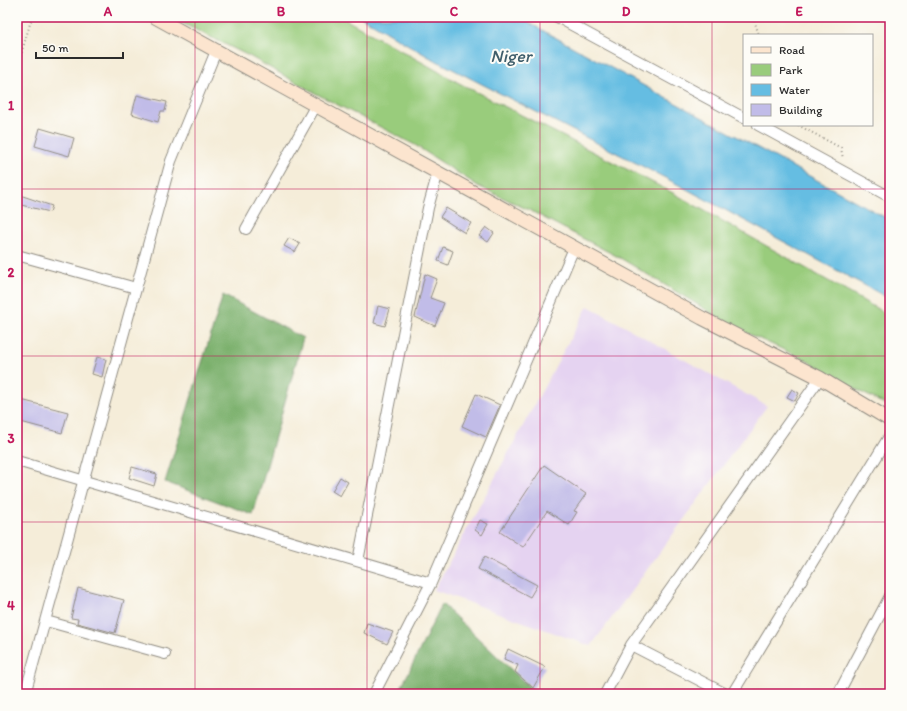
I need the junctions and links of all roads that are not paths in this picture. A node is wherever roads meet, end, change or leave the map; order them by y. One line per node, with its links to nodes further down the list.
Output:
1 (155, 17): 3 (main road)
2 (557, 17): 5 (street)
3 (216, 51): 4 (main road); 12 (street)
4 (316, 105): 7 (main road); 9 (street)
5 (743, 117)
6 (760, 126): 8 (street)
7 (438, 172): 10 (main road); 18 (street)
8 (890, 198)
9 (246, 229)
10 (574, 248): 13 (main road); 19 (street)
11 (17, 255): 12 (street)
12 (136, 288): 17 (street)
13 (820, 378): 14 (main road); 22 (street)
14 (890, 420)
15 (890, 435): 28 (street)
16 (17, 461): 17 (street)
17 (83, 481): 18 (street); 21 (street)
18 (358, 561): 19 (street)
19 (431, 582): 25 (street)
20 (890, 596): 29 (street)
21 (46, 621): 23 (street); 24 (street)
22 (632, 644): 26 (street); 27 (street)
23 (165, 654)
24 (25, 694)
25 (374, 694)
26 (605, 694)
27 (726, 694)
28 (732, 694)
29 (838, 694)

